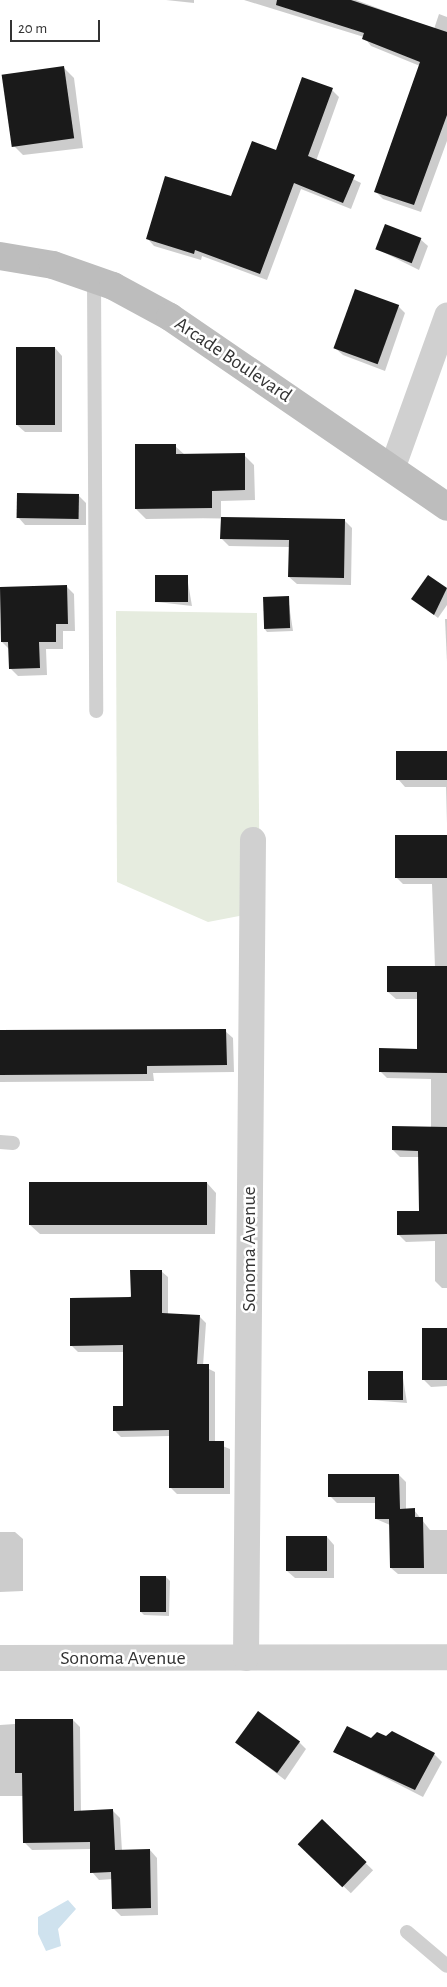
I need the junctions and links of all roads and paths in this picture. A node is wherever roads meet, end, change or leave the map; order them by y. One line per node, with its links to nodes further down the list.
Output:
1 (0, 256): 2 (street, Arcade Boulevard)
2 (94, 280): 4 (street, Arcade Boulevard); 6 (lane)
3 (447, 316): 4 (street)
4 (392, 469): 5 (street, Arcade Boulevard)
5 (447, 507)
6 (96, 711)
7 (253, 840): 10 (street, Sonoma Avenue)
8 (447, 1657): 10 (street, Sonoma Avenue)
9 (0, 1658): 10 (street, Sonoma Avenue)
10 (246, 1658)
11 (407, 1932): 12 (lane)
12 (447, 1966)

